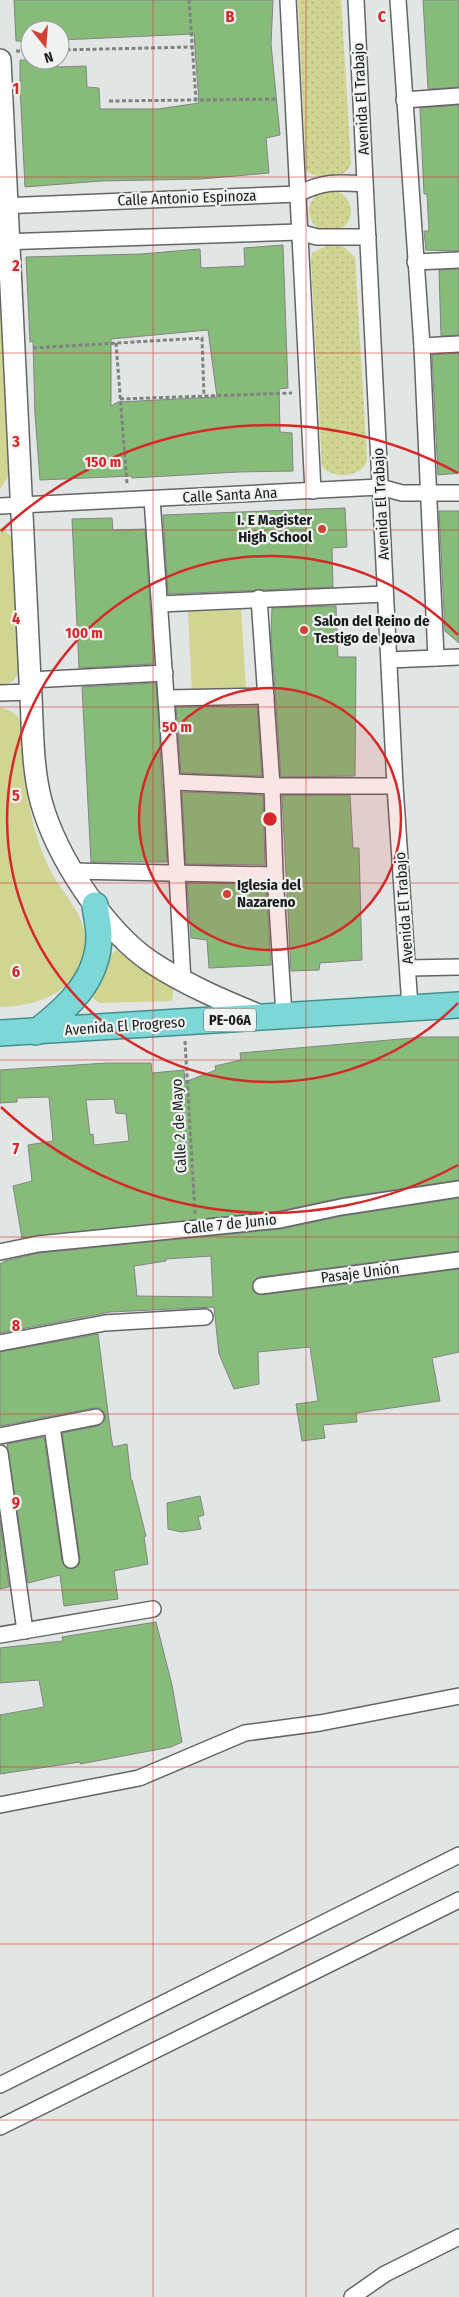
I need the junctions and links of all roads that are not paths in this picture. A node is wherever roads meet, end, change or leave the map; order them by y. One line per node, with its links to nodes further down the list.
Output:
1 (288, 0): 8 (street)
2 (356, 0): 7 (street, Avenida El Trabajo)
3 (398, 0): 6 (street)
4 (0, 60): 9 (main road)
5 (459, 96): 6 (street)
6 (404, 100): 14 (street)
7 (365, 184): 8 (street, Calle Antonio Espinoza); 11 (street, Avenida El Trabajo)
8 (298, 194): 9 (street, Calle Antonio Espinoza); 10 (street)
9 (4, 206): 12 (main road)
10 (299, 232): 11 (street); 12 (street); 18 (street)
11 (368, 237): 17 (street, Avenida El Trabajo)
12 (4, 242): 23 (main road)
13 (459, 260): 14 (street)
14 (415, 262): 16 (street)
15 (459, 344): 16 (street)
16 (422, 346): 20 (street)
17 (380, 487): 18 (street, Calle Santa Ana); 20 (street, Calle Santa Ana); 24 (street, Avenida El Trabajo)
18 (313, 491): 21 (street, Calle Santa Ana)
19 (459, 493): 20 (street, Calle Santa Ana)
20 (429, 494): 28 (street)
21 (152, 498): 23 (street, Calle Santa Ana); 26 (street)
22 (0, 506): 23 (street, Calle Santa Ana)
23 (21, 506): 31 (main road)
24 (385, 594): 25 (street); 29 (street, Avenida El Trabajo)
25 (259, 598): 26 (street); 33 (street)
26 (160, 604): 30 (street)
27 (459, 657): 28 (street)
28 (436, 658): 29 (street)
29 (389, 660): 37 (street, Avenida El Trabajo)
30 (165, 673): 31 (street); 34 (street)
31 (31, 686): 32 (street); 38 (main road)
32 (0, 693)
33 (266, 696): 34 (street); 36 (street)
34 (167, 698): 35 (street)
35 (172, 782): 36 (street); 39 (street)
36 (272, 786): 37 (street); 40 (street)
37 (395, 786): 43 (street, Avenida El Trabajo)
38 (71, 871): 39 (street); 41 (main road)
39 (177, 873): 40 (street); 44 (street)
40 (274, 875): 47 (street)
41 (95, 905): 44 (main road); 48 (highway)
42 (459, 967): 43 (street)
43 (408, 968): 46 (street, Avenida El Trabajo)
44 (183, 982): 47 (main road)
45 (459, 1005): 46 (highway, Avenida El Progreso / PE-06A)
46 (410, 1007): 47 (highway, Avenida El Progreso / PE-06A)
47 (275, 1016): 48 (highway, Avenida El Progreso / PE-06A)
48 (36, 1032): 49 (highway, Avenida El Progreso / PE-06A)
49 (0, 1033)
50 (459, 1189): 51 (street, Calle 7 de Junio)
51 (0, 1252)
52 (459, 1260): 53 (street, Pasaje Unión)
53 (261, 1286)
54 (205, 1317): 55 (street)
55 (0, 1343)
56 (96, 1417): 57 (street)
57 (52, 1426): 58 (street); 60 (street)
58 (0, 1436)
59 (0, 1453): 62 (street)
60 (71, 1560)
61 (153, 1609): 62 (street)
62 (25, 1631): 63 (street)
63 (0, 1635)
64 (459, 1696): 65 (street)
65 (0, 1805)
66 (459, 1855): 68 (street)
67 (459, 1900): 69 (street)
68 (0, 2085)
69 (0, 2127)
70 (459, 2237): 71 (street)
71 (352, 2297)

